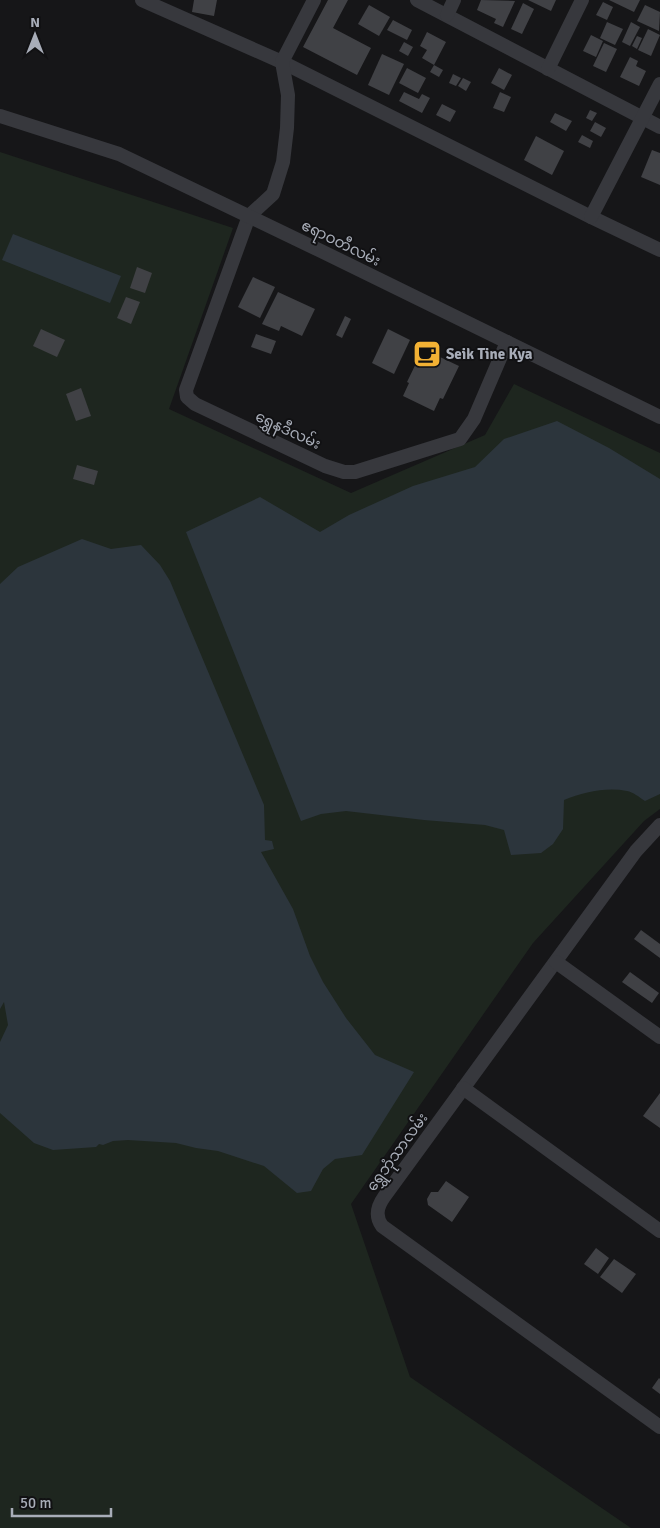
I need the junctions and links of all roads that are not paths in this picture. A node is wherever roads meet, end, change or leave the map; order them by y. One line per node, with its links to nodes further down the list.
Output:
1 (142, 0): 7 (street)
2 (314, 0): 7 (street)
3 (417, 0): 6 (street)
4 (454, 0): 6 (street)
5 (582, 0): 8 (street)
6 (447, 15): 8 (street)
7 (282, 62): 13 (street); 14 (street)
8 (548, 69): 11 (street)
9 (660, 84): 11 (street)
10 (0, 116): 13 (street, ဧရာဝတီလမ်း)
11 (643, 118): 12 (street); 14 (street)
12 (660, 127)
13 (249, 216): 16 (street, ဧရာဝတီလမ်း); 16 (street, ရွှေနဒီလမ်း)
14 (591, 217): 15 (street)
15 (660, 250)
16 (507, 342): 17 (street, ဧရာဝတီလမ်း)
17 (660, 417)
18 (657, 832): 19 (street, ရွှေဘုံသာလမ်း)
19 (556, 962): 20 (street); 21 (street, ရွှေဘုံသာလမ်း)
20 (660, 1037)
21 (464, 1088): 22 (street); 23 (street, ရွှေဘုံသာလမ်း)
22 (660, 1231)
23 (660, 1427)

